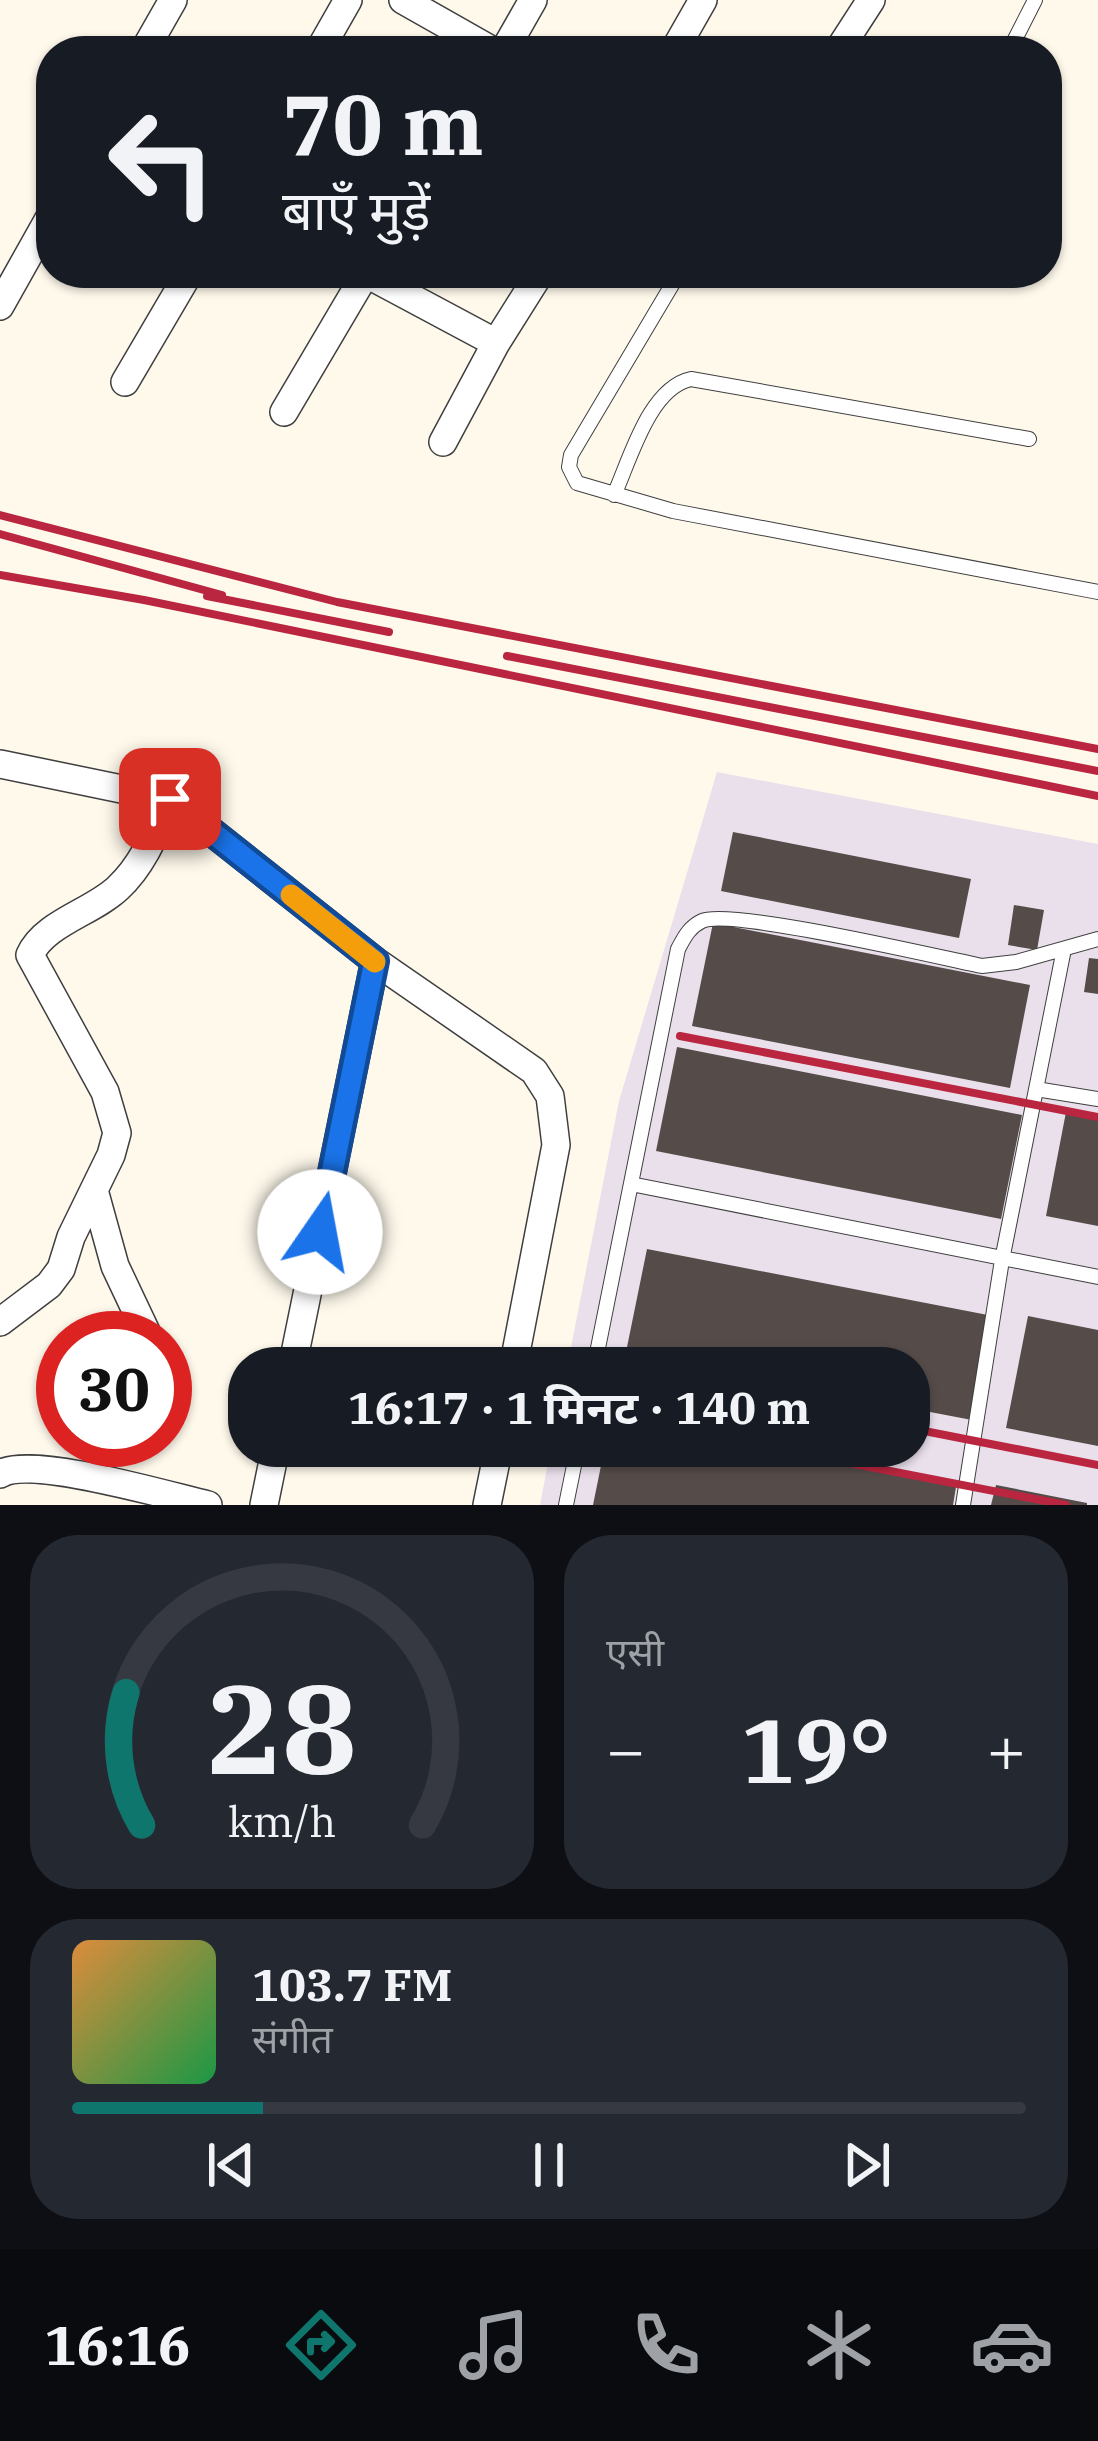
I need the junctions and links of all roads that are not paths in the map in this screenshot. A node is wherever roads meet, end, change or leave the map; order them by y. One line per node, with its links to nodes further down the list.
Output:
1 (172, 0): 8 (street)
2 (348, 0): 9 (street)
3 (403, 0): 10 (street)
4 (533, 0): 11 (street)
5 (703, 0): 12 (street)
6 (871, 0): 13 (street)
7 (1035, 0): 14 (lane)
8 (152, 36)
9 (328, 36)
10 (467, 36)
11 (513, 36)
12 (683, 36)
13 (848, 36)
14 (1017, 36)
15 (36, 242): 21 (street)
16 (180, 288): 23 (street)
17 (356, 288): 24 (street)
18 (393, 288): 22 (street)
19 (531, 288): 22 (street)
20 (670, 288): 27 (lane)
21 (0, 306)
22 (496, 343): 26 (street)
23 (125, 382)
24 (284, 412)
25 (1029, 439): 27 (lane)
26 (443, 442)
27 (614, 495): 28 (lane)
28 (1098, 592)
29 (0, 764): 30 (street)
30 (170, 799): 33 (street); 37 (street)
31 (1098, 940): 32 (lane)
32 (1064, 949): 34 (lane); 36 (lane)
33 (375, 961): 42 (street); 43 (street)
34 (1036, 1089): 35 (lane); 38 (lane)
35 (1098, 1099)
36 (631, 1184): 38 (lane); 44 (lane)
37 (94, 1190): 40 (street); 41 (street)
38 (1002, 1260): 39 (lane); 53 (lane)
39 (1098, 1277)
40 (136, 1311)
41 (0, 1322)
42 (296, 1347)
43 (518, 1347)
44 (598, 1347)
45 (272, 1467): 50 (street)
46 (495, 1467): 51 (street)
47 (574, 1467): 52 (lane)
48 (0, 1474): 49 (street)
49 (208, 1505)
50 (264, 1505)
51 (488, 1505)
52 (566, 1505)
53 (963, 1505)

